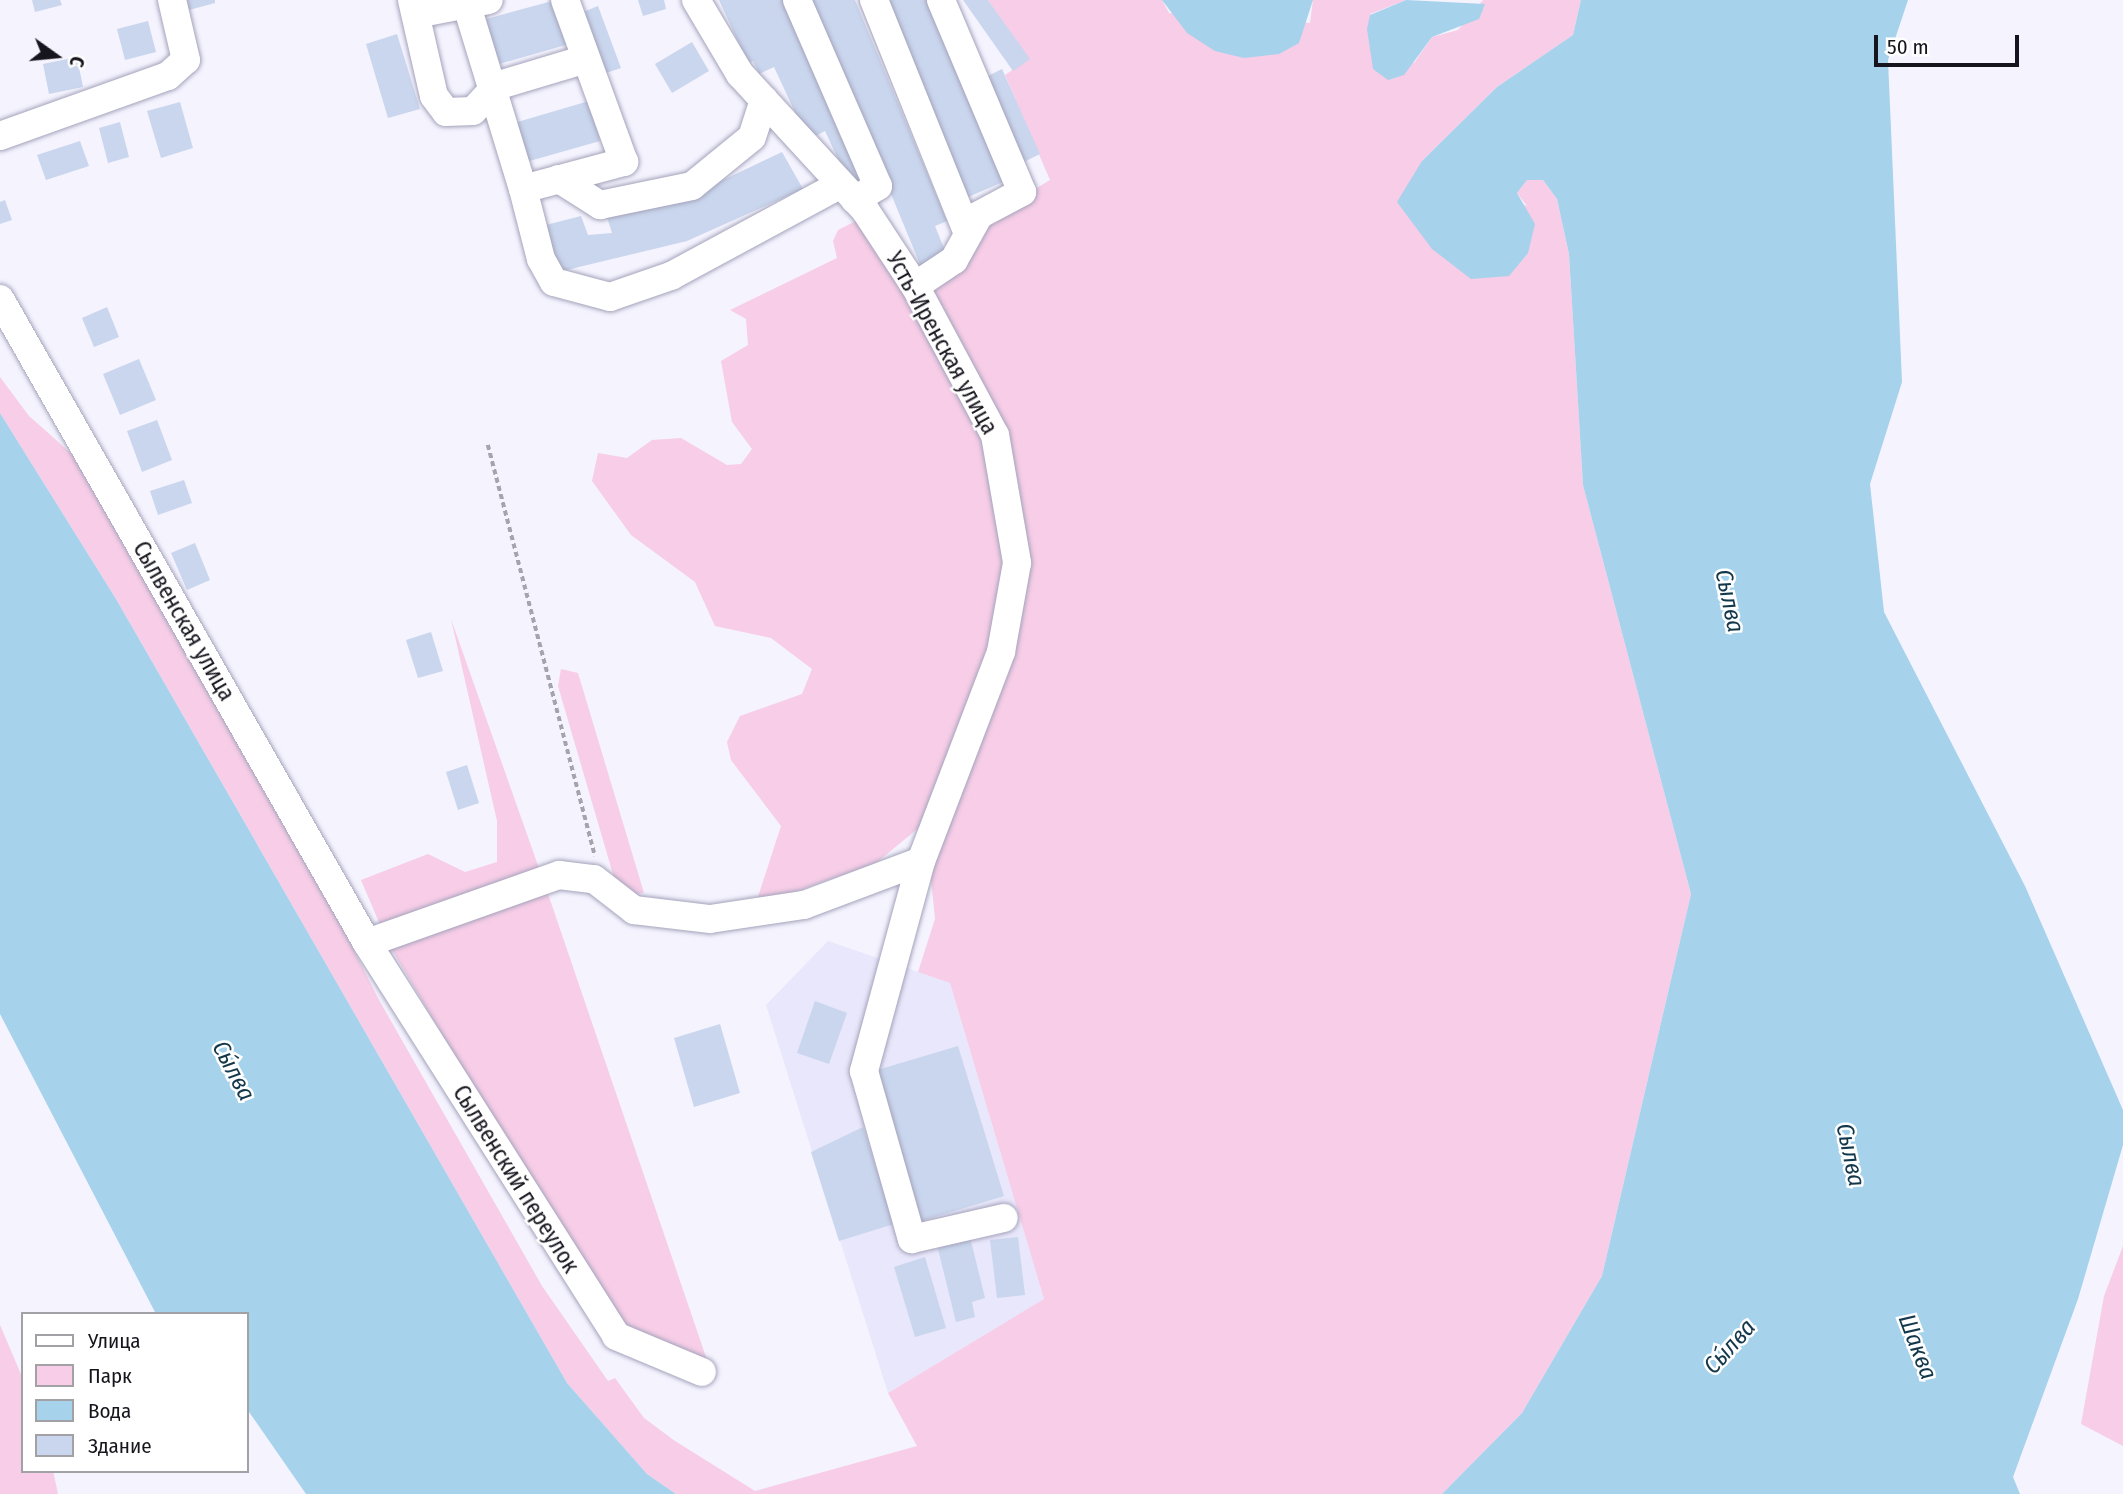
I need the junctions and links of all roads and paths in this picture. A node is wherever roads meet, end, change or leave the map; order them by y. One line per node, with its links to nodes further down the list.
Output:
1 (172, 0): 12 (street)
2 (565, 0): 9 (street)
3 (696, 0): 11 (street, Усть-Иренская улица)
4 (797, 0): 15 (street)
5 (874, 0): 16 (street)
6 (941, 0): 16 (street)
7 (478, 3): 8 (street); 10 (street)
8 (414, 7): 10 (street)
9 (586, 59): 10 (street); 13 (street)
10 (496, 86): 14 (street)
11 (764, 100): 13 (street); 15 (street, Усть-Иренская улица)
12 (0, 136)
13 (559, 179): 14 (street)
14 (523, 189): 15 (street)
15 (848, 192): 17 (street, Усть-Иренская улица)
16 (968, 234): 17 (street)
17 (915, 286): 20 (street, Усть-Иренская улица)
18 (0, 299): 22 (street, Сылвенская улица)
19 (488, 445): 21 (path)
20 (921, 861): 21 (street); 23 (street, Усть-Иренская улица)
21 (594, 879): 22 (street)
22 (367, 943): 24 (street, Сылвенский переулок)
23 (1004, 1218)
24 (702, 1373)

